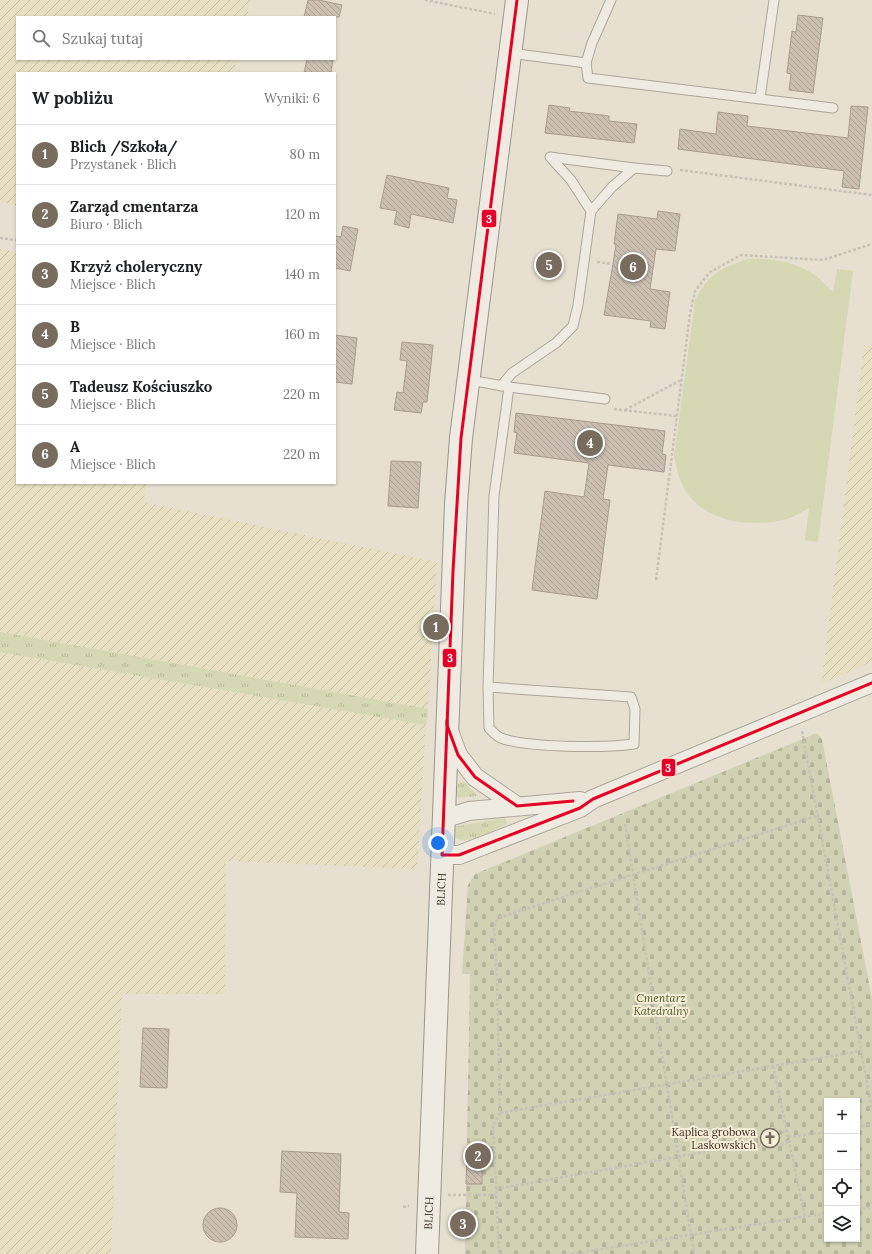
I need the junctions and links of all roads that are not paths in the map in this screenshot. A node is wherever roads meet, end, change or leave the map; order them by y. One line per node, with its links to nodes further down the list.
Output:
1 (611, 0): 5 (lane)
2 (774, 0): 6 (lane)
3 (516, 9): 4 (street, BLICH)
4 (510, 54): 5 (lane); 11 (street, BLICH)
5 (586, 63): 6 (lane)
6 (760, 98): 7 (lane)
7 (833, 108)
8 (634, 168): 9 (lane); 10 (lane); 10 (lane)
9 (667, 171)
10 (591, 211): 12 (lane)
11 (469, 380): 12 (lane); 16 (street, BLICH)
12 (505, 387): 13 (lane); 15 (lane)
13 (605, 399)
14 (872, 683): 17 (street)
15 (488, 687): 15 (lane)
16 (447, 725): 18 (street); 19 (street, BLICH)
17 (593, 799): 18 (street); 20 (street)
18 (517, 806): 19 (street)
19 (443, 819): 20 (street, BLICH)
20 (442, 855): 21 (street, BLICH)
21 (427, 1254)

